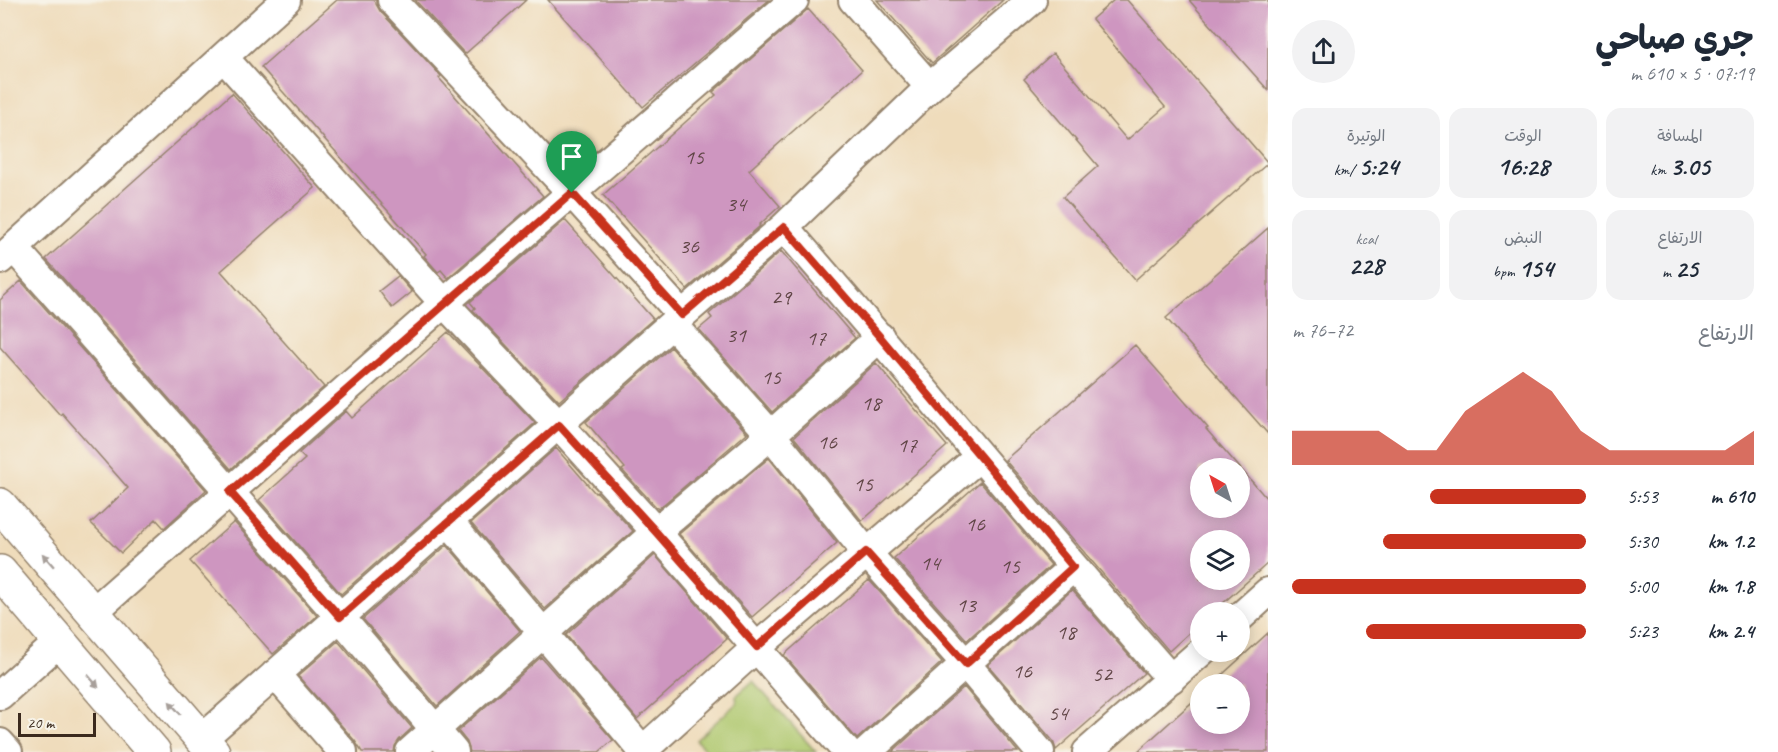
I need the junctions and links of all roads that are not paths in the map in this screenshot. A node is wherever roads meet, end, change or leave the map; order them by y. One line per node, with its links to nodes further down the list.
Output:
1 (286, 0): 6 (street)
2 (392, 0): 8 (street)
3 (794, 0): 8 (street)
4 (853, 0): 7 (street)
5 (1032, 0): 7 (street)
6 (224, 58): 10 (street); 11 (street)
7 (930, 87): 9 (street)
8 (572, 193): 11 (street); 12 (street)
9 (784, 227): 12 (street); 13 (street)
10 (7, 254): 17 (street)
11 (444, 303): 14 (street); 17 (street)
12 (677, 320): 14 (street); 15 (street)
13 (880, 337): 15 (street); 16 (street)
14 (559, 425): 19 (street); 20 (street)
15 (771, 435): 20 (street); 21 (street)
16 (979, 457): 21 (street); 22 (street)
17 (230, 492): 26 (street); 27 (street)
18 (0, 505): 26 (highway, one-way to 18)
19 (449, 522): 27 (street); 28 (street)
20 (656, 532): 28 (street); 30 (street)
21 (866, 552): 30 (street); 32 (street)
22 (1073, 567): 32 (street); 34 (street)
23 (0, 572): 29 (highway)
24 (1268, 592): 25 (street)
25 (1250, 608)
26 (93, 612): 38 (highway, one-way to 26)
27 (340, 617): 33 (street); 36 (street)
28 (543, 633): 36 (street); 44 (street)
29 (59, 642): 35 (street); 40 (highway, one-way to 40)
30 (757, 647): 44 (street); 45 (street)
31 (1190, 662): 34 (street)
32 (966, 664): 46 (street); 47 (street)
33 (275, 674): 38 (street); 41 (street)
34 (1171, 679): 48 (street)
35 (0, 695)
36 (435, 730): 42 (street); 43 (street)
37 (0, 743): 39 (street)
38 (207, 746)
39 (8, 752)
40 (153, 752)
41 (343, 752)
42 (410, 752)
43 (454, 752)
44 (643, 752)
45 (847, 752)
46 (867, 752)
47 (1040, 752)
48 (1087, 752)

